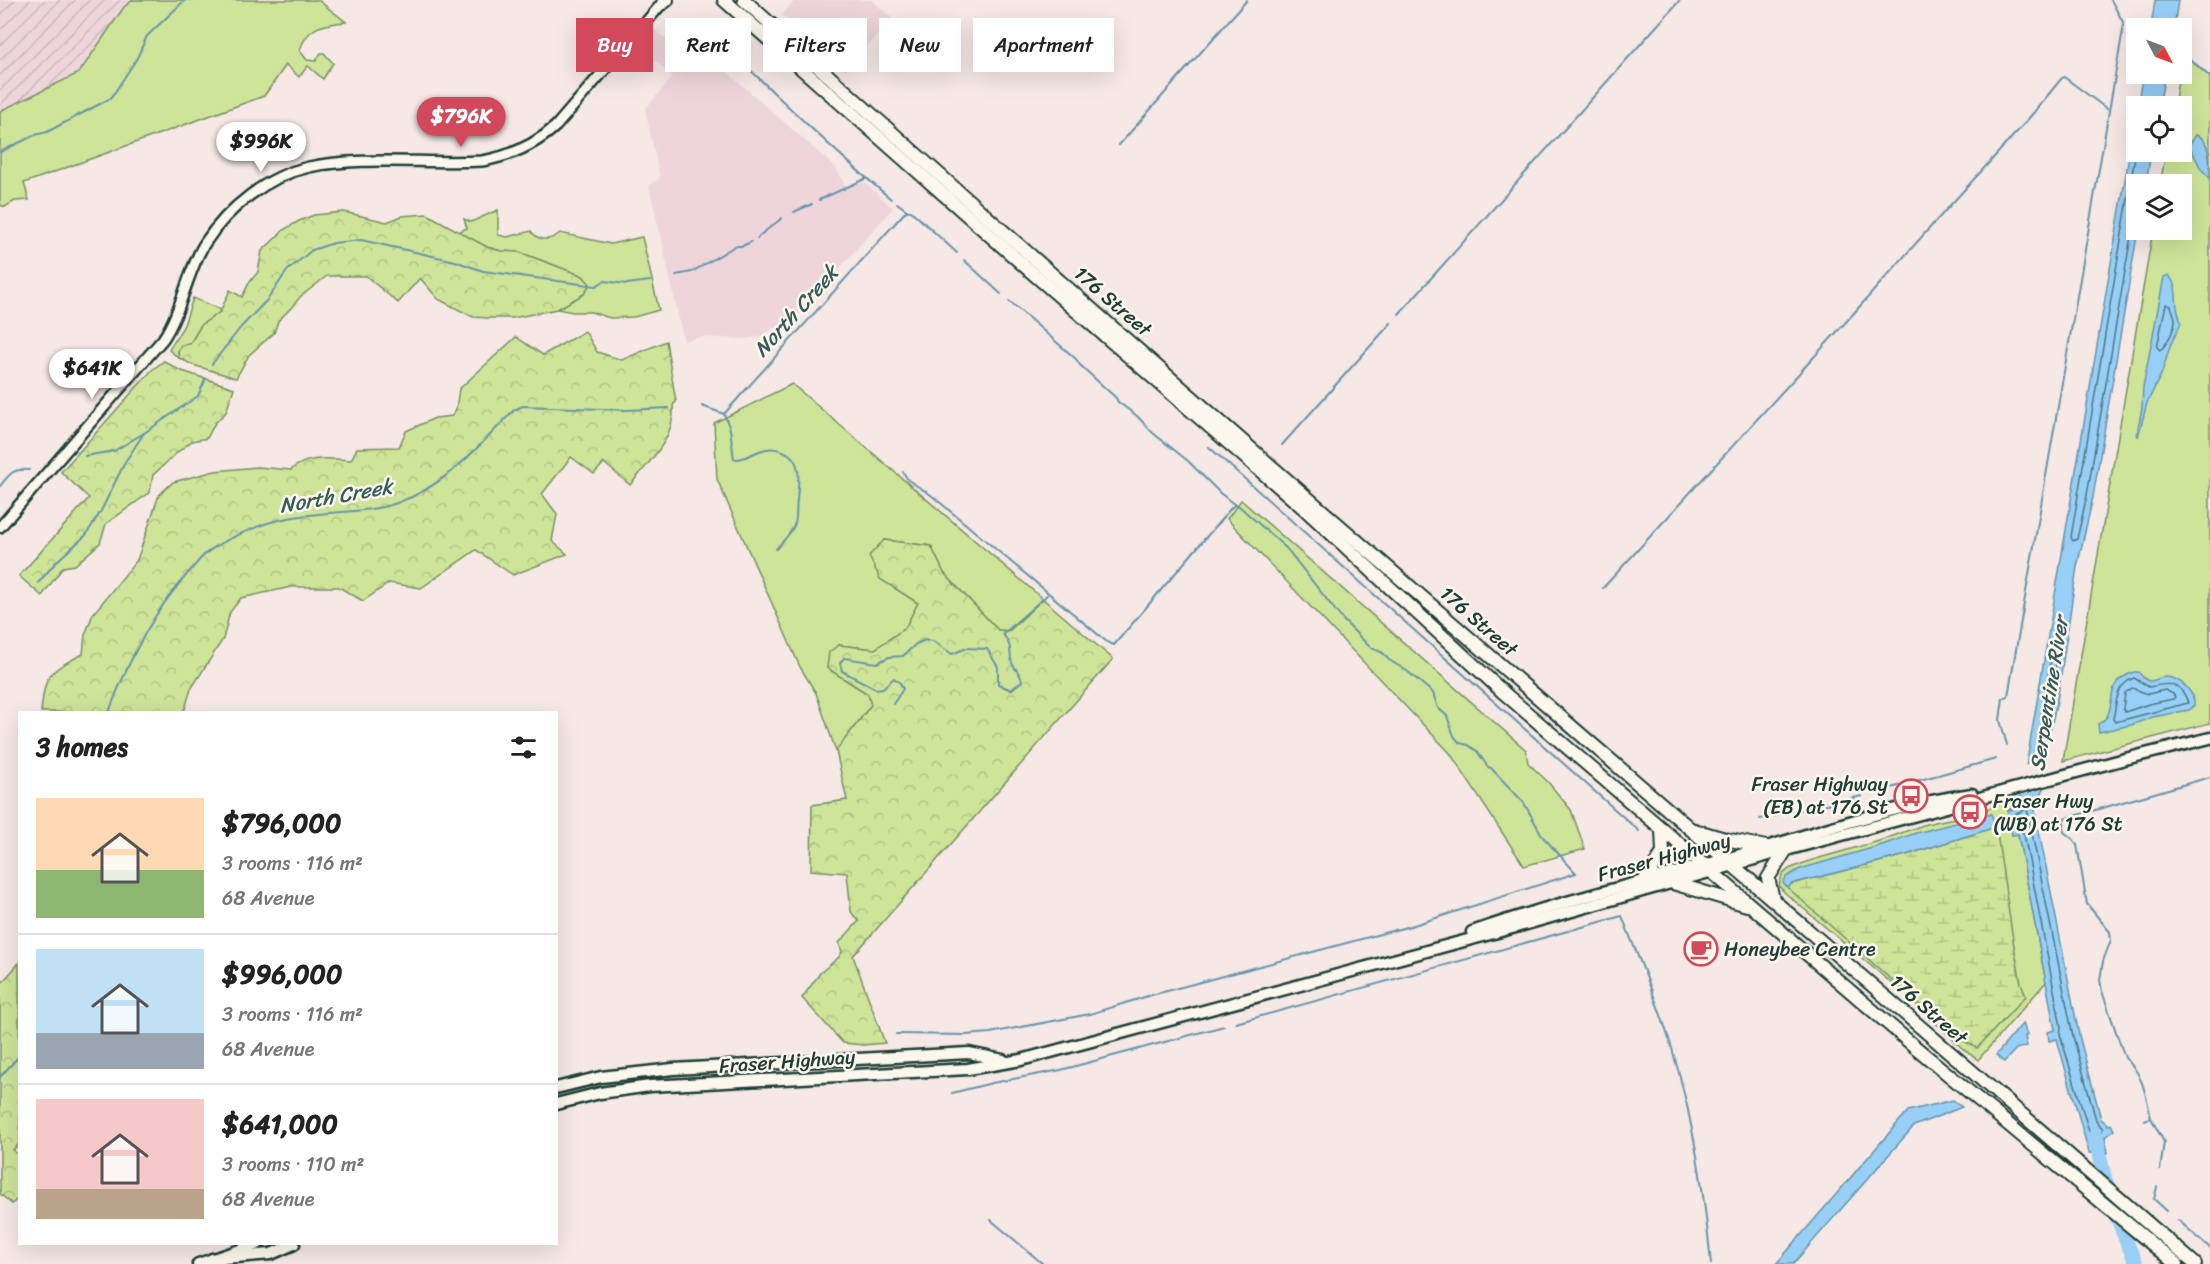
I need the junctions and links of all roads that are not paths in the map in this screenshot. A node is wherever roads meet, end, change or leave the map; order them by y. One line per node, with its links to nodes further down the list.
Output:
1 (724, 0): 8 (highway, 176 Street)
2 (744, 0): 7 (highway, 176 Street)
3 (665, 1): 4 (street)
4 (0, 527)
5 (2210, 738): 6 (main road, Fraser Highway)
6 (2017, 788): 9 (main road, Fraser Highway); 10 (main road, Fraser Highway)
7 (1689, 828): 9 (highway); 11 (highway, 176 Street)
8 (1662, 829): 12 (highway, 176 Street); 13 (highway)
9 (1766, 847): 11 (main road, Fraser Highway)
10 (1786, 850): 11 (main road, Fraser Highway); 15 (highway)
11 (1729, 862): 12 (main road, Fraser Highway); 15 (highway, 176 Street)
12 (1708, 868): 13 (main road, Fraser Highway); 14 (main road, Fraser Highway); 16 (highway, 176 Street); 17 (main road)
13 (1644, 881): 18 (main road, Fraser Highway)
14 (1673, 883): 16 (highway); 17 (main road, Fraser Highway)
15 (1773, 900): 27 (highway, 176 Street)
16 (1754, 908): 26 (highway, 176 Street)
17 (1516, 927): 18 (main road, Fraser Highway)
18 (1395, 959): 19 (main road, Fraser Highway)
19 (1021, 1059): 20 (main road, Fraser Highway); 21 (main road, Fraser Highway)
20 (558, 1088)
21 (558, 1104)
22 (255, 1245): 24 (main road)
23 (292, 1245): 24 (main road)
24 (212, 1259): 25 (main road)
25 (198, 1264)
26 (2176, 1264)
27 (2195, 1264)

